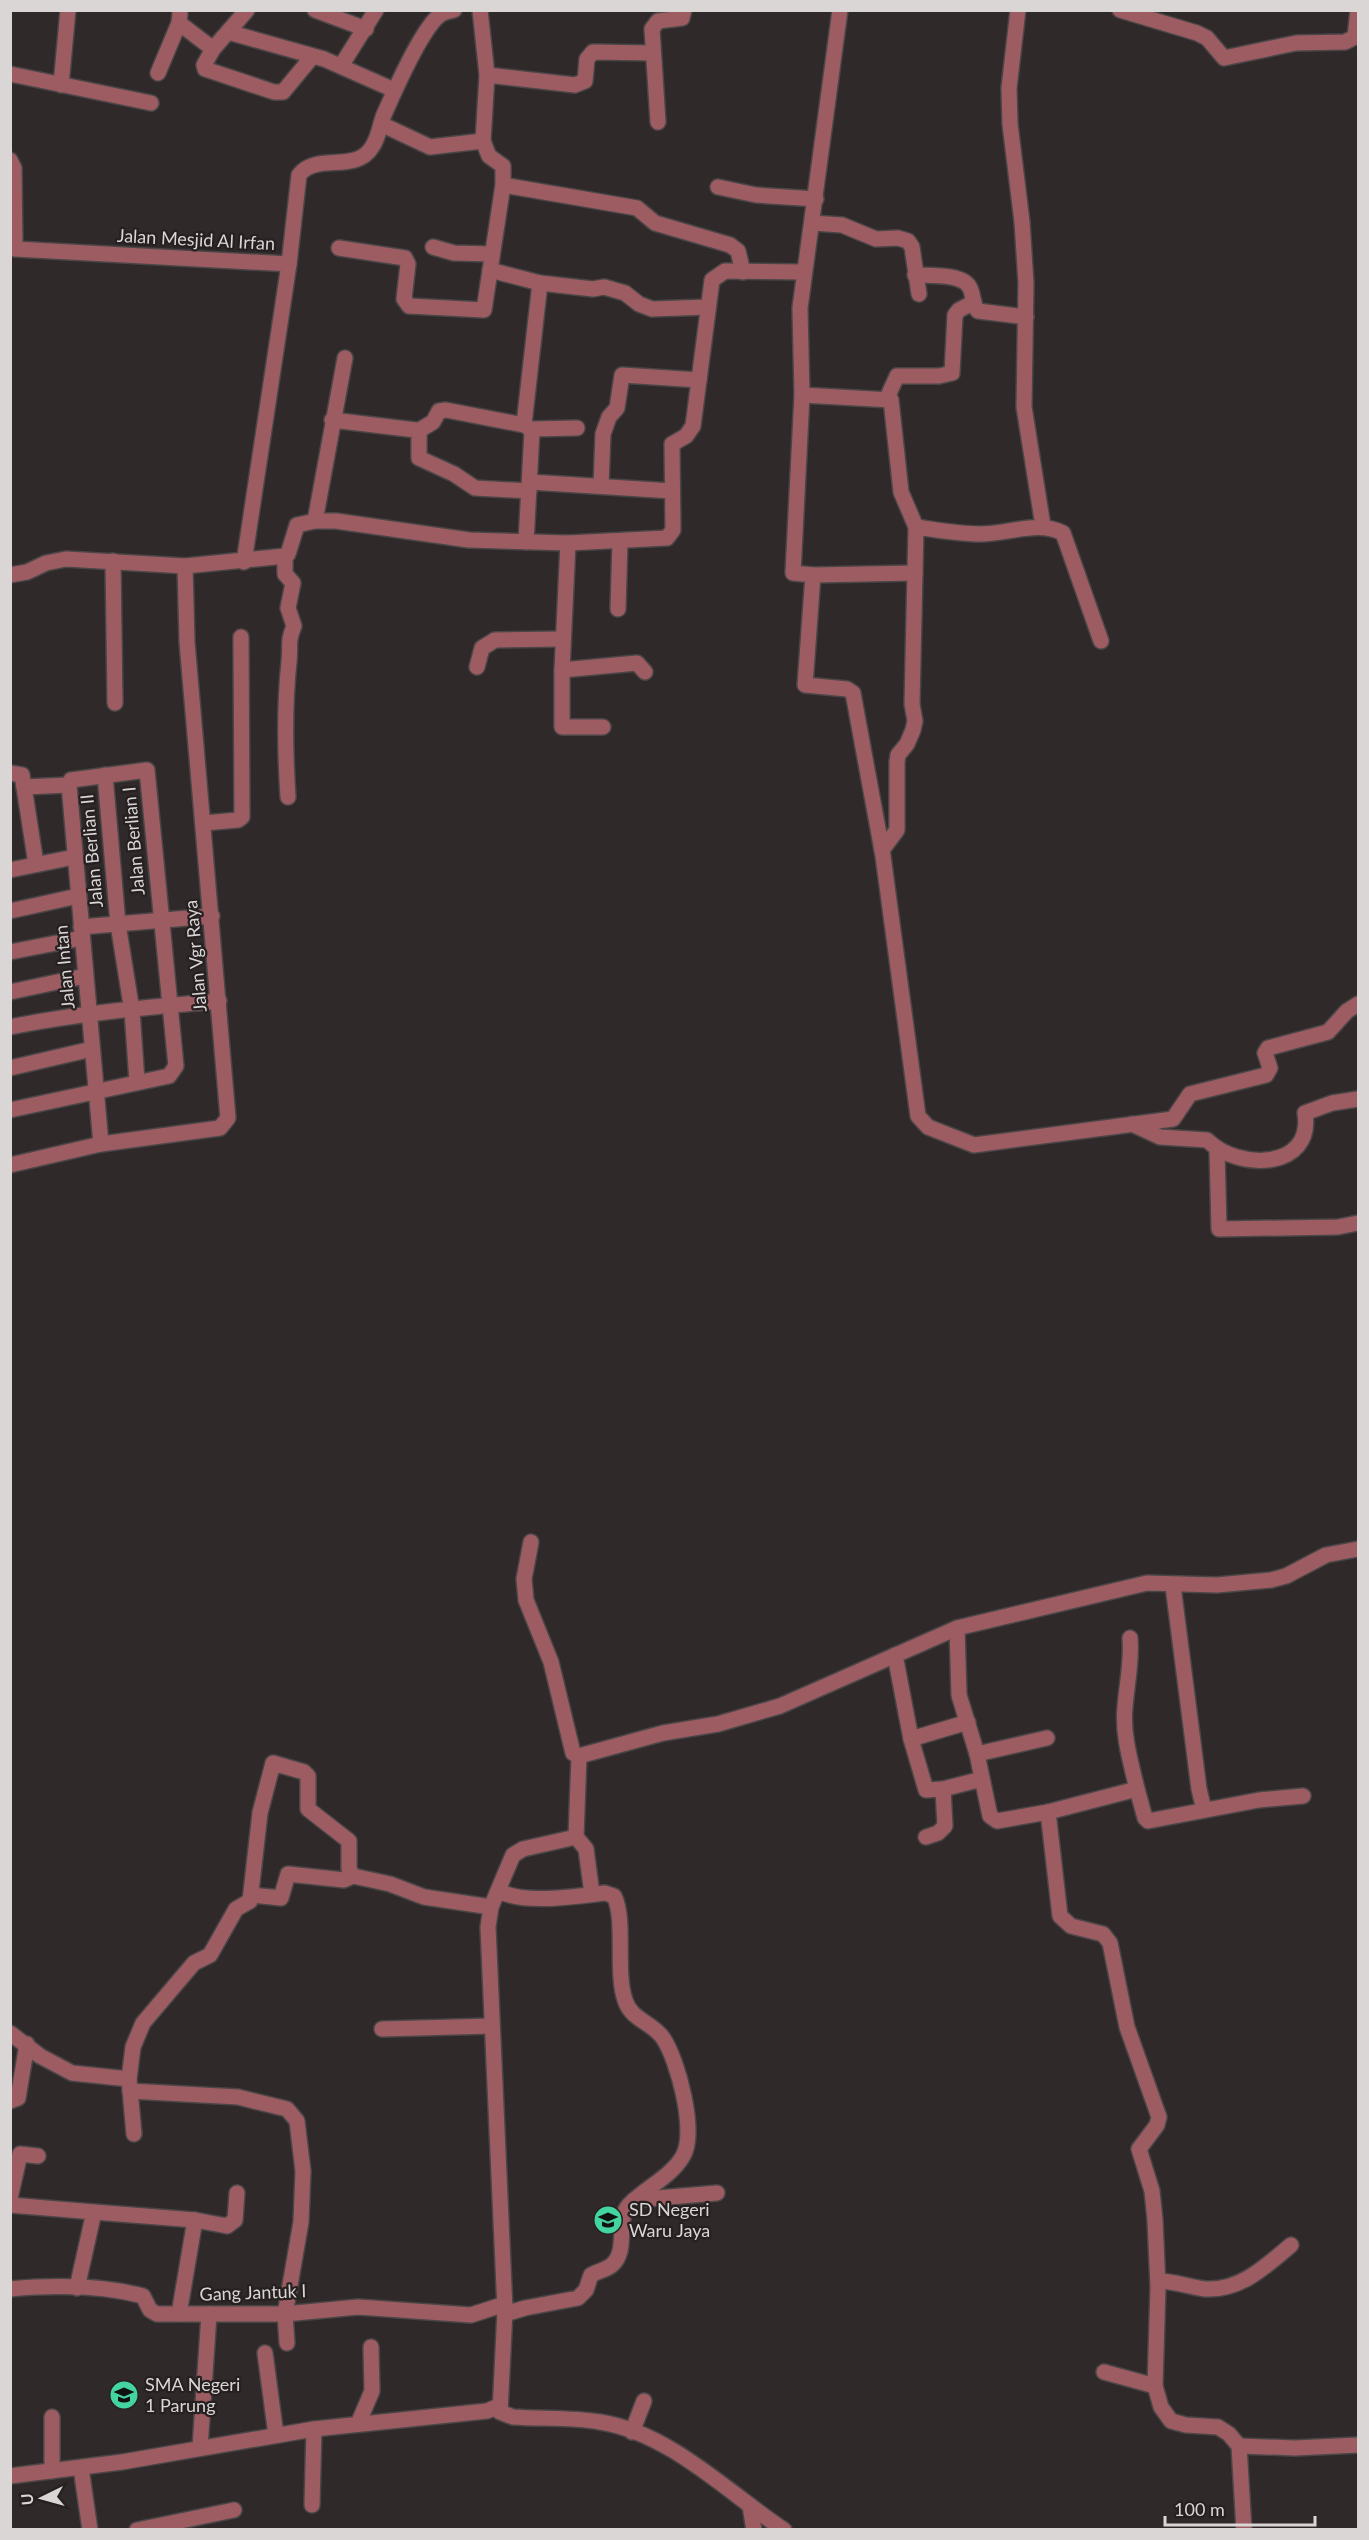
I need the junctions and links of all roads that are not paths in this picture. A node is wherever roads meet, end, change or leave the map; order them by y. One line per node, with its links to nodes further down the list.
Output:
1 (69, 10): 21 (street)
2 (247, 10): 13 (street)
3 (315, 10): 12 (street)
4 (376, 10): 12 (street)
5 (454, 10): 22 (street, Jalan Mesjid Al Irfan)
6 (480, 10): 20 (street)
7 (684, 10): 15 (street)
8 (840, 10): 30 (street)
9 (1018, 10): 45 (street)
10 (1120, 10): 11 (street)
11 (1358, 10)
12 (366, 29): 17 (street)
13 (228, 32): 14 (street); 16 (street)
14 (213, 49): 16 (street); 18 (street)
15 (653, 52): 20 (street); 24 (street)
16 (312, 57): 17 (street)
17 (341, 66): 22 (street)
18 (158, 72)
19 (10, 74): 21 (street)
20 (487, 75): 26 (street)
21 (61, 85): 23 (street)
22 (394, 90): 25 (street, Jalan Mesjid Al Irfan)
23 (151, 103)
24 (658, 122)
25 (381, 124): 26 (street); 36 (street, Jalan Mesjid Al Irfan)
26 (483, 141): 28 (street)
27 (10, 160): 33 (street, Jalan Mesjid Al Irfan)
28 (503, 185): 35 (street); 38 (street)
29 (718, 187): 30 (street)
30 (816, 199): 31 (street)
31 (812, 223): 39 (street); 40 (street)
32 (433, 247): 35 (street)
33 (13, 248): 36 (street, Jalan Mesjid Al Irfan)
34 (339, 248): 37 (street)
35 (492, 255): 37 (street)
36 (290, 264): 65 (street)
37 (490, 270): 41 (street)
38 (743, 272): 39 (street); 44 (street)
39 (804, 272): 48 (street)
40 (915, 275): 42 (street); 43 (street)
41 (540, 283): 44 (street); 51 (street)
42 (919, 294)
43 (974, 302): 45 (street); 49 (street)
44 (708, 307): 47 (street)
45 (1026, 317): 58 (street)
46 (345, 358): 50 (street)
47 (699, 380): 55 (street); 56 (street)
48 (802, 395): 49 (street); 69 (street)
49 (887, 398): 59 (street)
50 (332, 420): 53 (street); 57 (street)
51 (528, 427): 52 (street); 53 (street); 54 (street)
52 (578, 429)
53 (418, 431): 54 (street)
54 (530, 486): 55 (street); 61 (street)
55 (601, 486): 56 (street)
56 (672, 491): 60 (street)
57 (315, 521): 61 (street); 63 (street)
58 (1043, 526): 59 (street); 73 (street)
59 (916, 527): 67 (street)
60 (620, 541): 62 (street); 70 (street)
61 (526, 542): 62 (street)
62 (568, 543): 72 (street)
63 (285, 556): 65 (street); 83 (street)
64 (113, 561): 66 (street); 68 (street); 77 (street)
65 (244, 562): 66 (street)
66 (185, 566): 84 (street, Jalan Vgr Raya)
67 (915, 573): 69 (street); 85 (street)
68 (10, 575)
69 (813, 575): 85 (street)
70 (618, 609)
71 (241, 637): 84 (street)
72 (563, 639): 74 (street); 75 (street)
73 (1101, 641)
74 (477, 666)
75 (562, 670): 76 (street); 78 (street)
76 (645, 672)
77 (115, 703)
78 (603, 727)
79 (10, 773): 82 (street)
80 (105, 775): 81 (street, Jalan Berlian I); 92 (street, Jalan Berlian I); 93 (street, Jalan Berlian II)
81 (69, 786): 82 (street); 86 (street, Jalan Intan)
82 (24, 787): 87 (street)
83 (288, 797)
84 (204, 823): 91 (street, Jalan Vgr Raya)
85 (882, 850): 110 (street)
86 (74, 857): 87 (street); 89 (street, Jalan Intan)
87 (36, 864): 88 (street)
88 (10, 870)
89 (78, 896): 90 (street); 94 (street, Jalan Intan)
90 (10, 911)
91 (212, 916): 92 (street); 98 (street, Jalan Vgr Raya)
92 (161, 920): 93 (street); 100 (street)
93 (118, 924): 94 (street); 101 (street, Jalan Berlian II)
94 (81, 932): 95 (street); 96 (street, Jalan Intan)
95 (10, 952)
96 (85, 976): 97 (street); 102 (street, Jalan Intan)
97 (10, 992)
98 (219, 1001): 100 (street); 111 (street, Jalan Vgr Raya)
99 (1359, 1004): 110 (street)
100 (169, 1005): 101 (street); 106 (street)
101 (132, 1011): 102 (street); 106 (street, Jalan Berlian II)
102 (88, 1013): 103 (street); 104 (street, Jalan Intan)
103 (10, 1028)
104 (92, 1049): 105 (street); 107 (street, Jalan Intan)
105 (10, 1068)
106 (137, 1081): 107 (street)
107 (96, 1091): 109 (street); 111 (street, Jalan Intan)
108 (1359, 1099): 112 (street)
109 (10, 1110)
110 (1132, 1124): 112 (street)
111 (100, 1144): 113 (street, Jalan Vgr Raya)
112 (1217, 1150): 114 (street)
113 (10, 1165)
114 (1359, 1223)
115 (531, 1542): 125 (street)
116 (1359, 1549): 117 (street)
117 (1173, 1586): 118 (street); 130 (street)
118 (957, 1628): 120 (street); 121 (street)
119 (1130, 1638): 127 (street)
120 (895, 1655): 123 (street); 125 (street)
121 (968, 1722): 123 (street); 124 (street)
122 (1047, 1738): 124 (street)
123 (912, 1739): 128 (street)
124 (977, 1754): 126 (street)
125 (579, 1756): 132 (street)
126 (982, 1779): 128 (street); 131 (street)
127 (1137, 1789): 130 (street); 131 (street)
128 (942, 1790): 133 (street)
129 (1303, 1796): 130 (street)
130 (1204, 1810)
131 (1048, 1812): 155 (street)
132 (576, 1836): 135 (street); 136 (street)
133 (926, 1837)
134 (353, 1876): 137 (street); 137 (street); 138 (street)
135 (499, 1891): 136 (street); 138 (street)
136 (592, 1894): 150 (street)
137 (251, 1895): 143 (street)
138 (491, 1907): 139 (street)
139 (491, 2026): 140 (street); 158 (street)
140 (382, 2029)
141 (10, 2033): 142 (street)
142 (27, 2044): 143 (street); 144 (street)
143 (129, 2085): 145 (street); 161 (street)
144 (10, 2101)
145 (134, 2134)
146 (38, 2156): 149 (street)
147 (237, 2193): 153 (street)
148 (717, 2193): 150 (street)
149 (10, 2198)
150 (634, 2200): 158 (street, Gang Jantuk I)
151 (10, 2205): 152 (street)
152 (94, 2212): 153 (street); 156 (street)
153 (195, 2220): 159 (street)
154 (1291, 2245): 155 (street)
155 (1158, 2280): 166 (street)
156 (77, 2288): 157 (street, Gang Jantuk I); 159 (street, Gang Jantuk I)
157 (10, 2289)
158 (505, 2309): 161 (street, Gang Jantuk I); 168 (street)
159 (179, 2314): 160 (street, Gang Jantuk I)
160 (209, 2314): 161 (street, Gang Jantuk I); 176 (street)
161 (285, 2314): 162 (street)
162 (287, 2343)
163 (371, 2347): 170 (street)
164 (265, 2353): 173 (street)
165 (1104, 2372): 166 (street)
166 (1155, 2386): 175 (street)
167 (644, 2401): 172 (street)
168 (500, 2406): 170 (street); 172 (street)
169 (52, 2417): 178 (street)
170 (358, 2424): 171 (street)
171 (314, 2429): 173 (street); 180 (street)
172 (632, 2432): 181 (street)
173 (276, 2435): 176 (street)
174 (1359, 2445): 175 (street)
175 (1239, 2446): 187 (street)
176 (200, 2448): 177 (street)
177 (81, 2468): 178 (street); 183 (street)
178 (52, 2471): 179 (street)
179 (10, 2476)
180 (312, 2505)
181 (750, 2506): 185 (street); 186 (street)
182 (234, 2510): 184 (street)
183 (90, 2529)
184 (142, 2529)
185 (754, 2529)
186 (784, 2529)
187 (1244, 2529)

